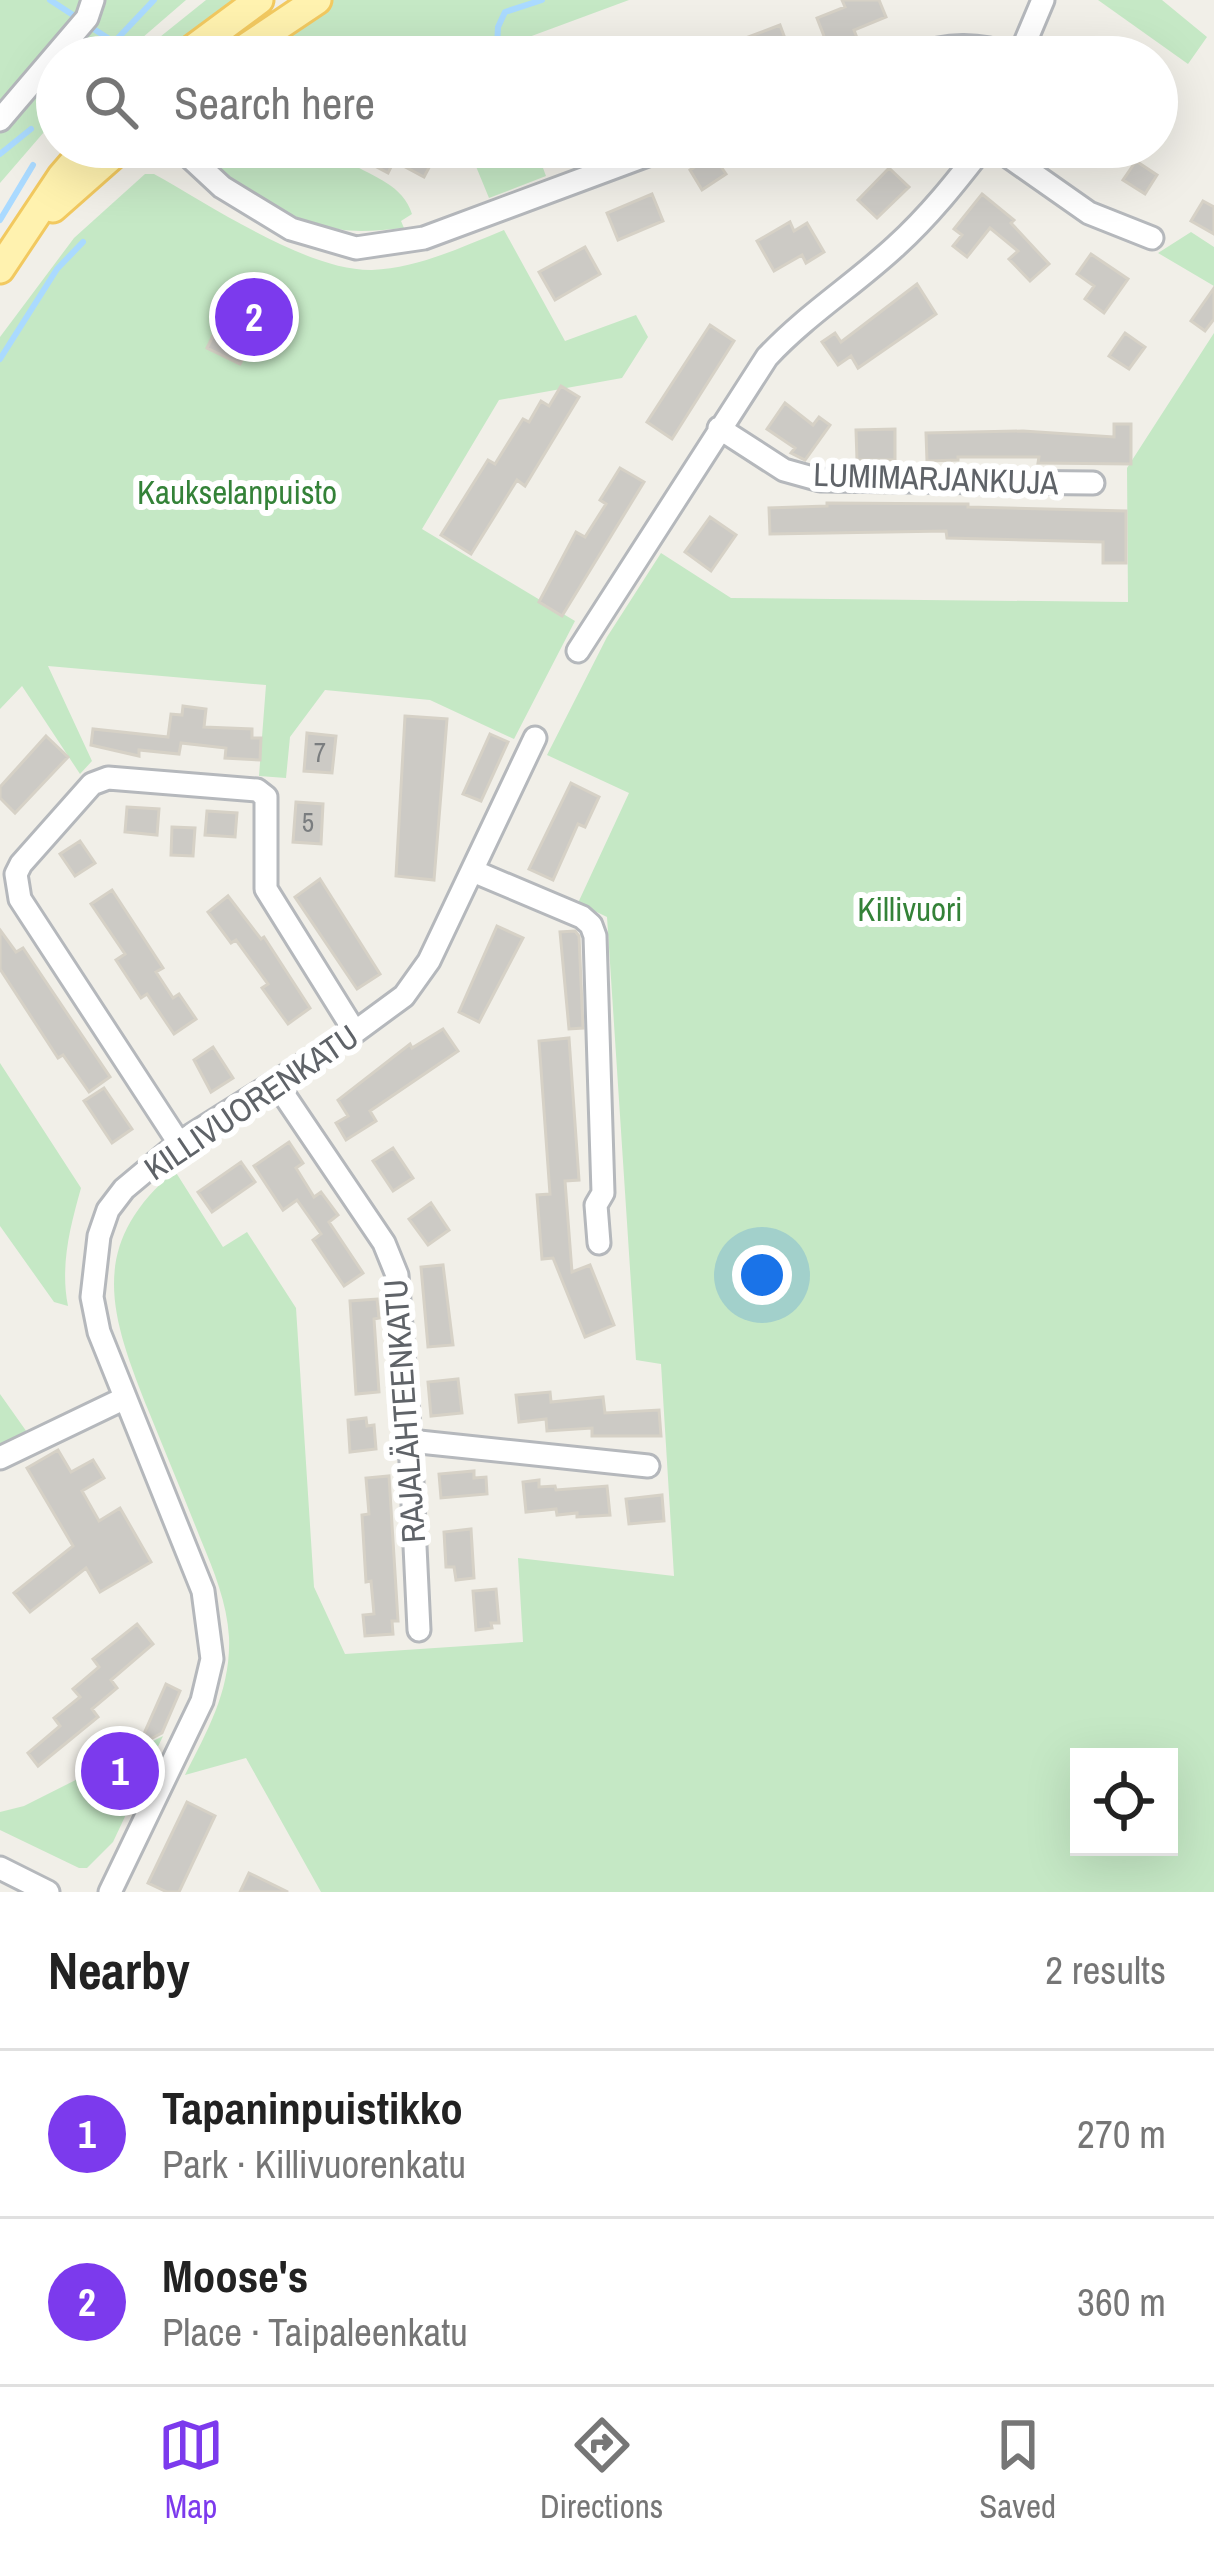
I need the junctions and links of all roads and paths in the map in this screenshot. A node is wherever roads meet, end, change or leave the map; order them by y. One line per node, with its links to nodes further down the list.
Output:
1 (93, 0): 5 (street)
2 (259, 0): 6 (main road)
3 (317, 0): 7 (main road)
4 (1043, 0): 8 (street)
5 (71, 36)
6 (210, 36)
7 (263, 36)
8 (1027, 36)
9 (36, 77): 10 (street)
10 (0, 120)
11 (69, 168): 17 (main road)
12 (98, 168): 17 (main road)
13 (202, 168): 14 (street)
14 (612, 168)
15 (967, 168): 20 (street)
16 (1025, 168): 18 (street)
17 (28, 230): 19 (main road)
18 (1152, 238)
19 (0, 268)
20 (719, 428): 21 (street, LUMIMARJANKUJA); 22 (street)
21 (1093, 483)
22 (578, 651)
23 (535, 738): 24 (street, KILLIVUORENKATU)
24 (472, 872): 25 (street, KILLIVUORENKATU); 28 (street)
25 (355, 1032): 26 (street, KILLIVUORENKATU); 27 (street)
26 (276, 1083): 27 (street, KILLIVUORENKATU); 30 (street, RAJALÄHTEENKATU)
27 (179, 1143): 29 (street, KILLIVUORENKATU)
28 (599, 1243)
29 (125, 1398): 31 (street); 36 (street, KILLIVUORENKATU)
30 (410, 1441): 32 (street); 33 (street, RAJALÄHTEENKATU)
31 (0, 1459)
32 (648, 1466)
33 (419, 1630)
34 (0, 1868): 35 (street)
35 (48, 1892)
36 (110, 1892)

